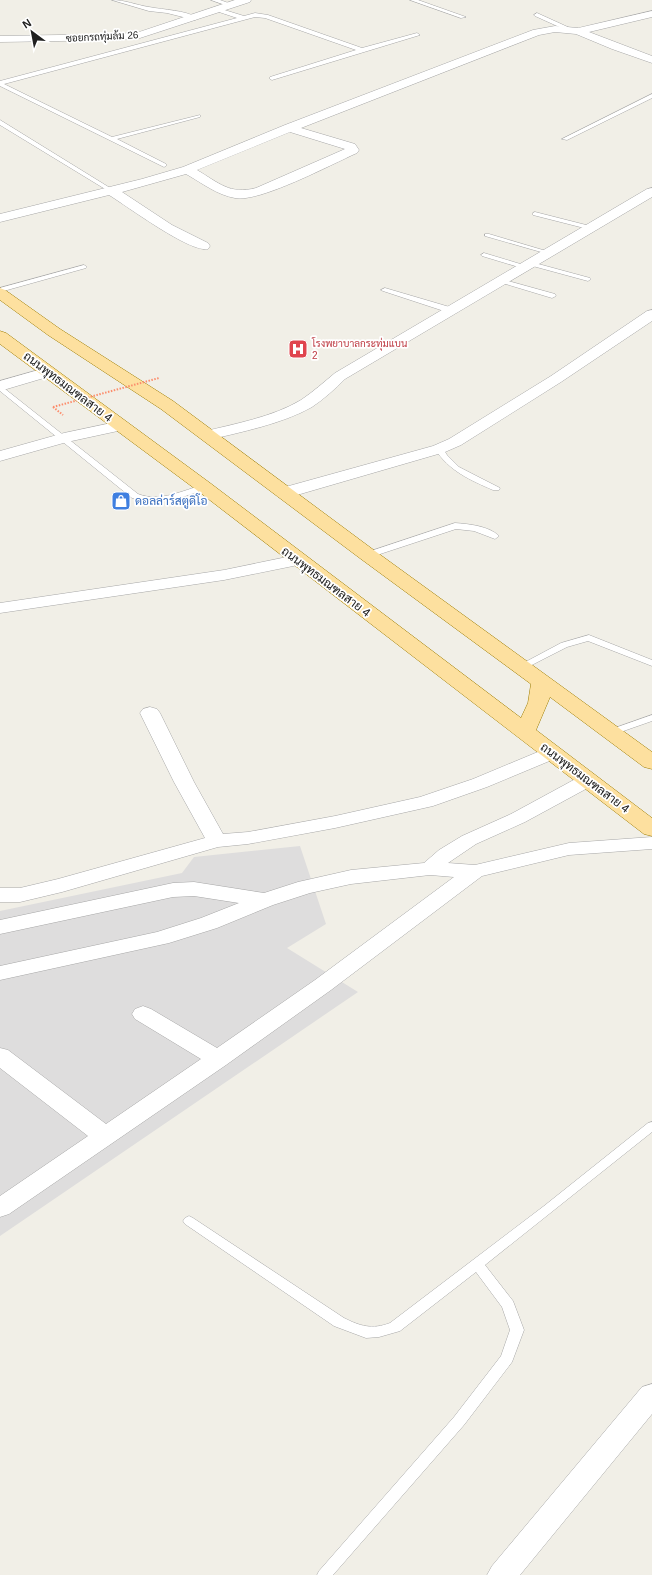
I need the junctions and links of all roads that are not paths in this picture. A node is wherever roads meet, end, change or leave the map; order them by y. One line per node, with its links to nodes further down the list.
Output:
1 (115, 0): 8 (lane)
2 (246, 0): 4 (street, ซอยกรถทุ่มล้ม 26)
3 (414, 0): 7 (lane)
4 (216, 5): 8 (street, ซอยกรถทุ่มล้ม 26); 9 (lane)
5 (537, 14): 10 (lane)
6 (652, 14): 10 (street)
7 (463, 16)
8 (195, 18): 12 (street, ซอยกรถทุ่มล้ม 26)
9 (243, 18): 13 (lane); 16 (lane)
10 (573, 30): 14 (street); 20 (street)
11 (417, 35): 13 (lane)
12 (0, 39)
13 (362, 50): 15 (lane)
14 (652, 60)
15 (272, 78)
16 (0, 84): 21 (lane)
17 (652, 96): 22 (lane)
18 (198, 116): 21 (lane)
19 (0, 122): 25 (lane)
20 (289, 128): 24 (street); 24 (street)
21 (110, 139): 23 (lane)
22 (565, 139)
23 (164, 165)
24 (187, 170): 25 (street)
25 (112, 191): 28 (street); 31 (street)
26 (652, 192): 29 (street)
27 (535, 214): 29 (lane)
28 (0, 218)
29 (592, 228): 32 (street)
30 (487, 235): 32 (lane)
31 (203, 246)
32 (550, 253): 34 (street)
33 (484, 255): 34 (lane)
34 (528, 265): 36 (lane); 37 (street)
35 (84, 267): 38 (lane)
36 (588, 280)
37 (501, 281): 41 (lane); 42 (street)
38 (0, 290)
39 (385, 290): 42 (lane)
40 (0, 293): 48 (main road)
41 (552, 296)
42 (450, 310): 48 (street)
43 (652, 314): 50 (street)
44 (3, 342): 45 (main road, ถนนพุทธมณฑลสาย 4)
45 (49, 372): 46 (street); 47 (main road, ถนนพุทธมณฑลสาย 4)
46 (0, 386): 49 (lane)
47 (120, 426): 49 (street); 52 (main road, ถนนพุทธมณฑลสาย 4)
48 (208, 435): 54 (main road)
49 (64, 438): 51 (street); 52 (lane)
50 (439, 449): 53 (lane); 54 (street)
51 (0, 456)
52 (204, 487): 57 (main road, ถนนพุทธมณฑลสาย 4)
53 (496, 488)
54 (284, 493): 56 (main road)
55 (495, 536): 56 (lane)
56 (368, 556): 60 (main road)
57 (297, 560): 58 (street); 64 (main road, ถนนพุทธมณฑลสาย 4)
58 (0, 608)
59 (652, 663): 60 (lane)
60 (522, 666): 61 (main road)
61 (542, 682): 64 (main road); 65 (main road)
62 (150, 713): 70 (street)
63 (652, 718): 65 (lane)
64 (525, 732): 66 (main road, ถนนพุทธมณฑลสาย 4)
65 (612, 732): 67 (main road)
66 (552, 753): 68 (main road, ถนนพุทธมณฑลสาย 4); 70 (street)
67 (652, 762)
68 (588, 780): 69 (main road, ถนนพุทธมณฑลสาย 4); 72 (street)
69 (652, 829)
70 (217, 841): 74 (street)
71 (652, 842): 73 (street)
72 (430, 869): 73 (street); 75 (street)
73 (476, 871): 80 (street)
74 (0, 895)
75 (265, 900): 76 (street); 77 (street)
76 (0, 927)
77 (0, 973)
78 (143, 1014): 80 (street)
79 (0, 1056): 82 (street)
80 (218, 1059): 82 (street)
81 (652, 1126): 85 (lane)
82 (105, 1136): 83 (street)
83 (0, 1208)
84 (189, 1221): 85 (lane)
85 (477, 1264): 87 (lane)
86 (652, 1395): 88 (street)
87 (324, 1575)
88 (502, 1575)

